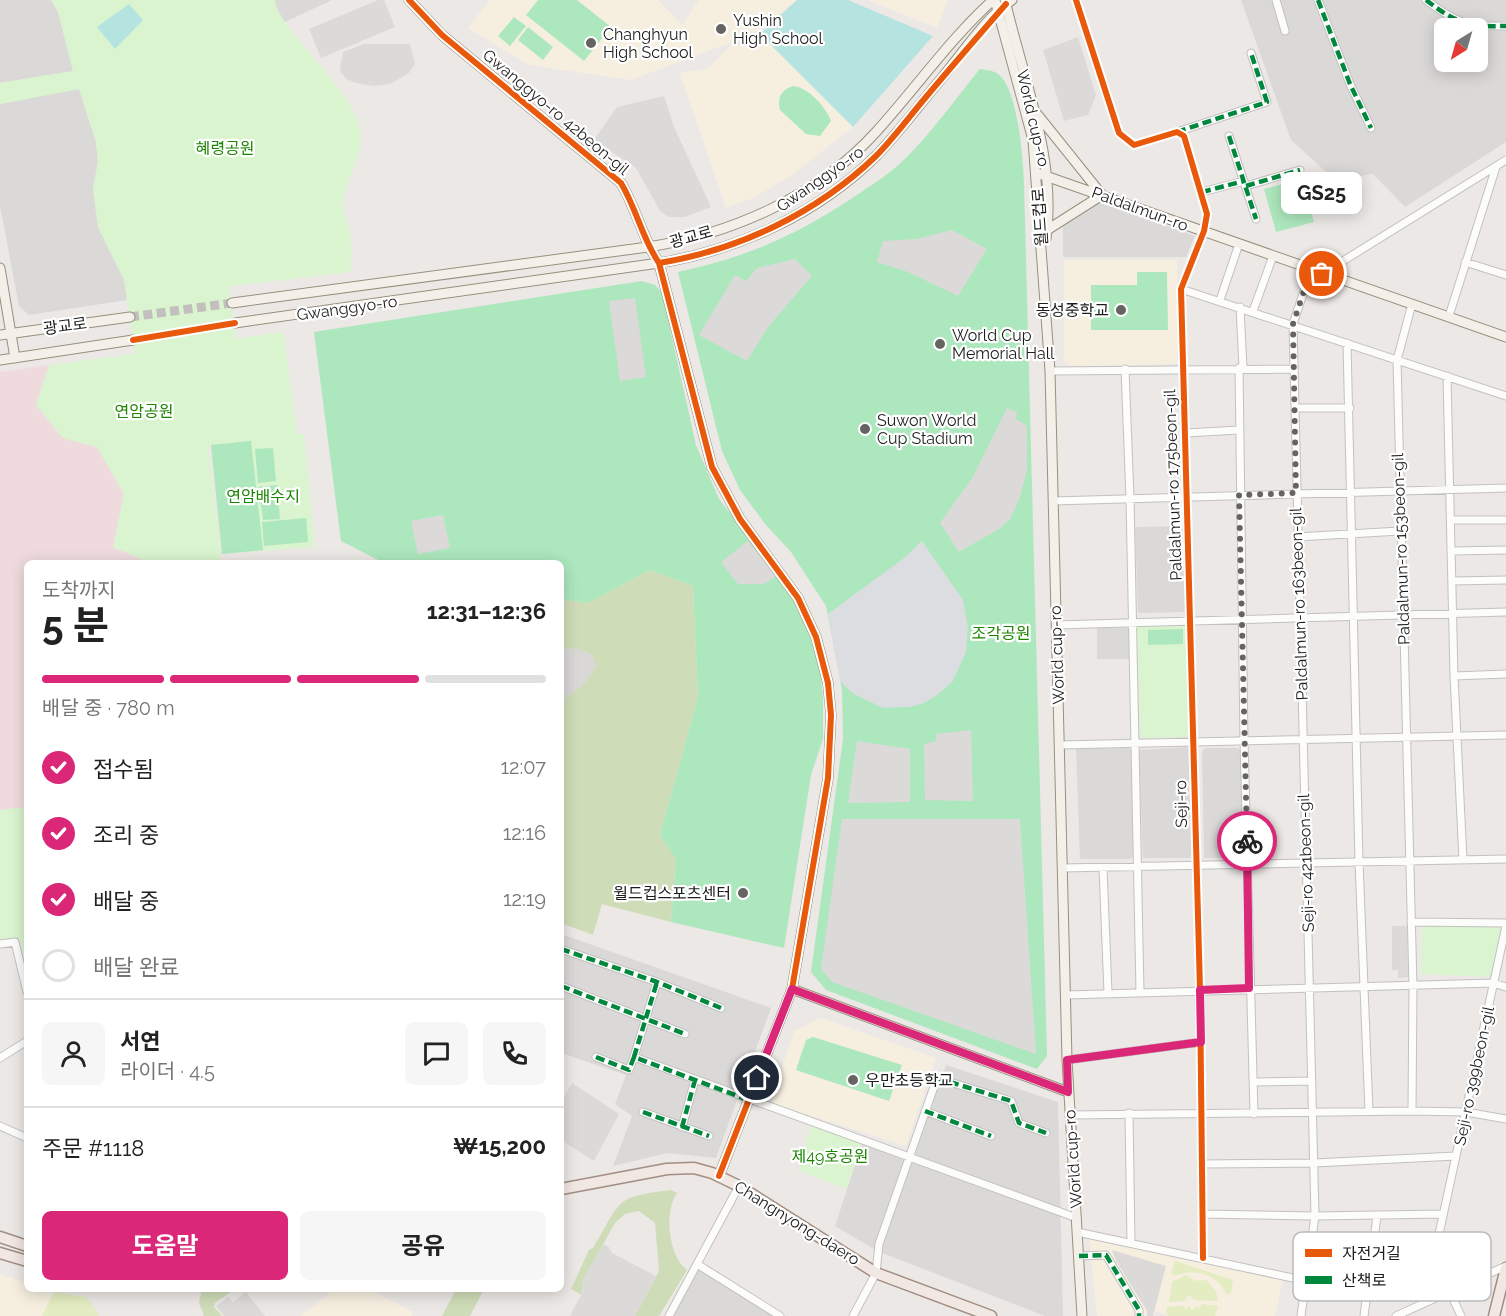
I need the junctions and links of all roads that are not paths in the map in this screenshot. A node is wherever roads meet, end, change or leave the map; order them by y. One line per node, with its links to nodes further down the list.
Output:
1 (410, 0): 27 (street, Gwanggyo-ro 42beon-gil)
2 (994, 0): 8 (street, 월드컵로); 27 (street, 광교로)
3 (1076, 0): 14 (street)
4 (1276, 0): 10 (street)
5 (1318, 0): 13 (street)
6 (1426, 0): 9 (street)
7 (1008, 1): 8 (street, Gwanggyo-ro); 12 (street, World cup-ro)
8 (998, 14): 19 (street, 월드컵로); 31 (street, Gwanggyo-ro)
9 (1506, 26)
10 (1285, 31)
11 (1251, 53): 14 (street)
12 (1032, 108): 19 (street, World cup-ro); 22 (street)
13 (1371, 128)
14 (1177, 132): 21 (street)
15 (1229, 136): 20 (street)
16 (1506, 160): 17 (street)
17 (1496, 166): 30 (street); 34 (street)
18 (1300, 170): 20 (street)
19 (1041, 174): 22 (street, Paldalmun-ro); 24 (street, World cup-ro); 29 (street, 월드컵로)
20 (1245, 183): 21 (street); 23 (street)
21 (1202, 192): 25 (street)
22 (1102, 195): 24 (street); 25 (street, Paldalmun-ro)
23 (1256, 219)
24 (1047, 230): 29 (street, World cup-ro)
25 (1204, 231): 26 (street, Paldalmun-ro); 36 (street, Paldalmun-ro 175beon-gil)
26 (1239, 244): 28 (street, Paldalmun-ro); 37 (street)
27 (648, 248): 31 (street, Gwanggyo-ro 42beon-gil); 38 (street, 광교로)
28 (1273, 256): 33 (street, Paldalmun-ro); 41 (street)
29 (1043, 260): 57 (street, World cup-ro)
30 (1465, 261): 35 (street); 42 (street)
31 (659, 263): 44 (street, Gwanggyo-ro); 126 (street)
32 (0, 268): 46 (street)
33 (1311, 270): 34 (street, Paldalmun-ro); 45 (street, Paldalmun-ro 163beon-gil)
34 (1322, 274): 39 (street, Paldalmun-ro)
35 (1506, 275)
36 (1181, 289): 37 (street); 58 (street, Paldalmun-ro 175beon-gil)
37 (1220, 300): 40 (street)
38 (232, 303)
39 (1412, 304): 42 (street, Paldalmun-ro); 53 (street, Paldalmun-ro 153beon-gil)
40 (1240, 307): 41 (street); 54 (street)
41 (1252, 311): 45 (street)
42 (1449, 316): 48 (street, Paldalmun-ro)
43 (130, 317): 46 (street, 광교로)
44 (235, 323)
45 (1293, 324): 50 (street); 56 (street, Paldalmun-ro 163beon-gil)
46 (12, 334): 47 (street, 광교로); 51 (street)
47 (0, 335)
48 (1506, 337)
49 (133, 340): 51 (street)
50 (1347, 343): 53 (street); 62 (street)
51 (15, 358): 52 (street)
52 (0, 360)
53 (1397, 360): 59 (street); 67 (street, Paldalmun-ro 153beon-gil)
54 (1241, 368): 56 (street); 58 (street); 63 (street)
55 (1125, 369): 57 (street); 58 (street); 72 (street)
56 (1294, 369): 61 (street, Paldalmun-ro 163beon-gil)
57 (1050, 371): 73 (street, World cup-ro)
58 (1184, 371): 64 (street, Paldalmun-ro 175beon-gil)
59 (1447, 376): 60 (street); 66 (street)
60 (1506, 396)
61 (1295, 408): 62 (street); 69 (street, Paldalmun-ro 163beon-gil)
62 (1350, 408): 68 (street)
63 (1239, 430): 64 (street); 70 (street)
64 (1186, 433): 71 (street, Paldalmun-ro 175beon-gil)
65 (1506, 488): 66 (street)
66 (1450, 489): 67 (street); 74 (street)
67 (1399, 490): 68 (street); 76 (street, Paldalmun-ro 153beon-gil)
68 (1352, 491): 69 (street); 77 (street)
69 (1296, 493): 70 (street); 78 (street, Paldalmun-ro 163beon-gil)
70 (1239, 495): 71 (street); 88 (street)
71 (1188, 496): 72 (street); 89 (street, Paldalmun-ro 175beon-gil)
72 (1130, 498): 73 (street); 90 (street)
73 (1053, 501): 91 (street, World cup-ro)
74 (1451, 520): 75 (street); 79 (street)
75 (1506, 520)
76 (1400, 531): 77 (street); 85 (street, Paldalmun-ro 153beon-gil)
77 (1353, 535): 78 (street); 86 (street)
78 (1297, 537): 87 (street, Paldalmun-ro 163beon-gil)
79 (1452, 550): 80 (street); 82 (street)
80 (1506, 550)
81 (1506, 580): 82 (street)
82 (1453, 581): 84 (street)
83 (1506, 612): 84 (street)
84 (1454, 614): 85 (street); 93 (street)
85 (1403, 615): 86 (street); 96 (street, Paldalmun-ro 153beon-gil)
86 (1355, 616): 87 (street); 98 (street)
87 (1299, 618): 88 (street); 97 (street, Paldalmun-ro 163beon-gil)
88 (1241, 620): 89 (street); 99 (street)
89 (1190, 621): 90 (street); 100 (street, Paldalmun-ro 175beon-gil)
90 (1133, 623): 91 (street); 101 (street)
91 (1056, 625): 102 (street, World cup-ro)
92 (1506, 674): 93 (street)
93 (1454, 676): 94 (street)
94 (1457, 735): 95 (street); 96 (street); 105 (street)
95 (1506, 735)
96 (1406, 738): 98 (street); 104 (street)
97 (1303, 739): 98 (street); 99 (street); 107 (street, Seji-ro 421beon-gil)
98 (1358, 739): 106 (street)
99 (1244, 741): 100 (street); 108 (street)
100 (1193, 742): 101 (street); 109 (street, Seji-ro)
101 (1134, 743): 102 (street); 110 (street)
102 (1060, 744): 111 (street, World cup-ro)
103 (1506, 859): 105 (street)
104 (1408, 860): 105 (street); 106 (street); 113 (street)
105 (1463, 860)
106 (1359, 862): 107 (street); 120 (street)
107 (1306, 864): 108 (street); 121 (street, Seji-ro 421beon-gil)
108 (1248, 865): 109 (street); 125 (street)
109 (1195, 866): 110 (street); 127 (street, Seji-ro)
110 (1138, 867): 112 (street); 128 (street)
111 (1063, 868): 112 (street); 130 (street, World cup-ro)
112 (1103, 868): 129 (street)
113 (1411, 922): 114 (street, Seji-ro 399beon-gil); 122 (street)
114 (1506, 924): 119 (street, Seji-ro 399beon-gil)
115 (0, 944): 117 (street)
116 (564, 950): 118 (street)
117 (24, 980)
118 (657, 982): 131 (street); 132 (street)
119 (1494, 983): 122 (street); 124 (street); 150 (street, Seji-ro 399beon-gil)
120 (1363, 985): 121 (street); 122 (street); 149 (street)
121 (1310, 986): 125 (street); 141 (street, Seji-ro 421beon-gil)
122 (1413, 986): 146 (street)
123 (564, 987): 132 (street)
124 (1506, 987)
125 (1249, 988): 127 (street); 142 (street)
126 (792, 989): 143 (street); 144 (street)
127 (1200, 990): 128 (street); 134 (street, Seji-ro)
128 (1140, 992): 129 (street)
129 (1108, 993): 130 (street)
130 (1066, 995): 139 (street, World cup-ro)
131 (721, 1008)
132 (646, 1018): 133 (street); 137 (street)
133 (685, 1034)
134 (1201, 1042): 139 (street); 152 (street, Seji-ro)
135 (24, 1043): 138 (street)
136 (596, 1057): 137 (street)
137 (634, 1057): 140 (street)
138 (0, 1058)
139 (1067, 1060): 143 (street, World cup-ro)
140 (695, 1080): 144 (street); 157 (street)
141 (1312, 1081): 142 (street); 148 (street, Seji-ro 421beon-gil)
142 (1253, 1082): 153 (street)
143 (1068, 1092): 154 (street, World cup-ro)
144 (748, 1100): 162 (street); 166 (street)
145 (925, 1111): 158 (street); 160 (street); 162 (street)
146 (1413, 1111): 149 (street); 150 (street)
147 (643, 1112): 157 (street)
148 (1313, 1112): 149 (street); 153 (street); 164 (street, Seji-ro 421beon-gil)
149 (1369, 1112)
150 (1466, 1112): 155 (street); 163 (street, Seji-ro 399beon-gil)
151 (1129, 1113): 152 (street); 154 (street); 179 (street)
152 (1202, 1113): 153 (street); 165 (street, Seji-ro)
153 (1254, 1114)
154 (1070, 1115): 173 (street, World cup-ro)
155 (1506, 1119)
156 (0, 1126): 161 (street)
157 (682, 1127): 159 (street)
158 (1046, 1133)
159 (709, 1136)
160 (991, 1136)
161 (24, 1137)
162 (910, 1156): 173 (street); 187 (street)
163 (1456, 1156): 164 (street, Seji-ro 399beon-gil); 170 (street, Seji-ro 399beon-gil)
164 (1314, 1163): 165 (street, Seji-ro 399beon-gil); 171 (street, Seji-ro 421beon-gil)
165 (1202, 1164): 169 (street, Seji-ro)
166 (719, 1176): 167 (main road, Changnyong-daero); 168 (main road, Changnyong-daero)
167 (739, 1186): 185 (street); 187 (main road, Changnyong-daero)
168 (564, 1188)
169 (1203, 1214): 171 (street); 183 (street, Seji-ro)
170 (1443, 1214): 172 (street); 177 (street, Seji-ro 399beon-gil)
171 (1315, 1216): 172 (street); 175 (street, Seji-ro 421beon-gil)
172 (1377, 1216): 176 (street)
173 (1077, 1218): 174 (street, World cup-ro)
174 (1077, 1232): 179 (street); 182 (street, World cup-ro)
175 (1313, 1232)
176 (1375, 1232)
177 (1439, 1232)
178 (0, 1237): 180 (main road)
179 (1131, 1243): 183 (street)
180 (24, 1245)
181 (0, 1252): 184 (main road)
182 (1079, 1256): 199 (street, World cup-ro); 200 (street)
183 (1203, 1258): 189 (street)
184 (24, 1261)
185 (697, 1264): 195 (street); 196 (street)
186 (1506, 1267): 188 (street); 205 (main road)
187 (876, 1273): 197 (street); 198 (main road, Changnyong-daero)
188 (1491, 1274)
189 (1293, 1278)
190 (1304, 1301): 201 (street, Seji-ro 421beon-gil)
191 (1366, 1301): 202 (street)
192 (1429, 1301): 194 (street)
193 (1454, 1301): 204 (street)
194 (1424, 1303): 203 (street)
195 (669, 1316)
196 (780, 1316)
197 (853, 1316)
198 (992, 1316)
199 (1082, 1316)
200 (1139, 1316)
201 (1301, 1316)
202 (1364, 1316)
203 (1396, 1316)
204 (1461, 1316)
205 (1494, 1316)

